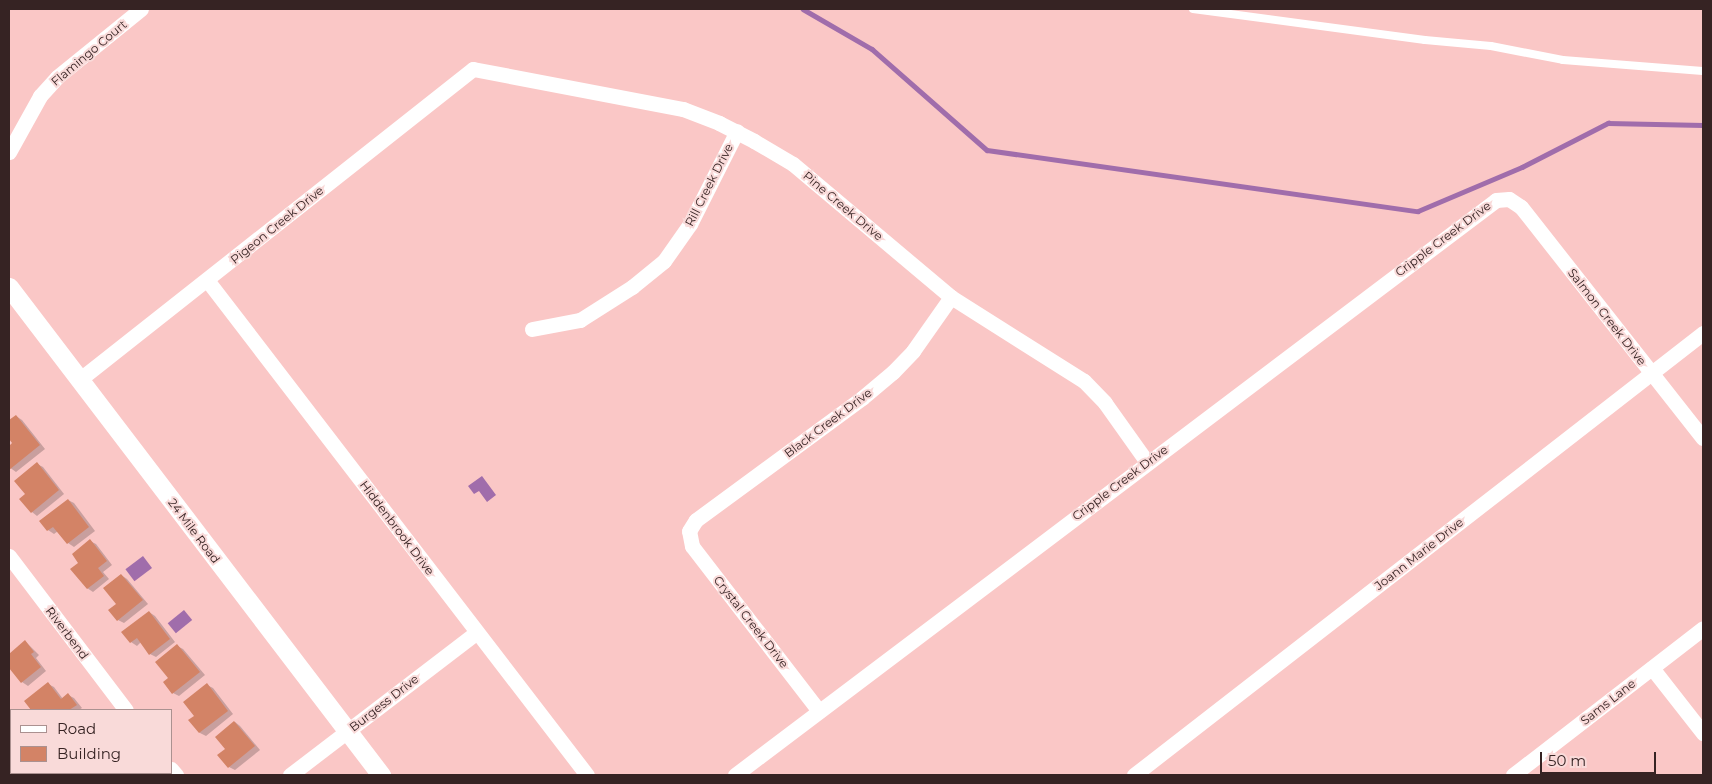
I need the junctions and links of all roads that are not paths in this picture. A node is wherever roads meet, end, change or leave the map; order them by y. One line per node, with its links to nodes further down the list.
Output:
1 (141, 9): 6 (street, Flamingo Court)
2 (1193, 9): 4 (lane)
3 (473, 69): 5 (street, Pine Creek Drive); 8 (street, Pigeon Creek Drive)
4 (1703, 71)
5 (737, 131): 10 (street, Pine Creek Drive); 11 (street, Rill Creek Drive)
6 (9, 152)
7 (1508, 199): 13 (street, Salmon Creek Drive); 16 (street, Cripple Creek Drive)
8 (207, 280): 14 (street, Pigeon Creek Drive); 20 (street, Hiddenbrook Drive)
9 (9, 286): 14 (street, 24 Mile Road)
10 (950, 297): 16 (street, Pine Creek Drive); 17 (street, Black Creek Drive)
11 (532, 329)
12 (1703, 333): 13 (street, Joann Marie Drive)
13 (1652, 374): 15 (street, Salmon Creek Drive); 30 (street, Joann Marie Drive)
14 (79, 380): 24 (street, 24 Mile Road)
15 (1703, 438)
16 (1147, 462): 23 (street, Cripple Creek Drive)
17 (689, 531): 23 (street, Crystal Creek Drive)
18 (9, 556): 22 (street, Riverbend)
19 (1703, 628): 21 (street, Sams Lane)
20 (477, 632): 24 (street, Burgess Drive); 28 (street, Hiddenbrook Drive)
21 (1652, 668): 25 (street); 31 (street, Sams Lane)
22 (125, 709)
23 (819, 711): 29 (street, Cripple Creek Drive)
24 (347, 732): 26 (street, Burgess Drive); 27 (street, 24 Mile Road)
25 (1703, 733)
26 (290, 775)
27 (381, 775)
28 (587, 775)
29 (736, 775)
30 (1134, 775)
31 (1513, 775)

